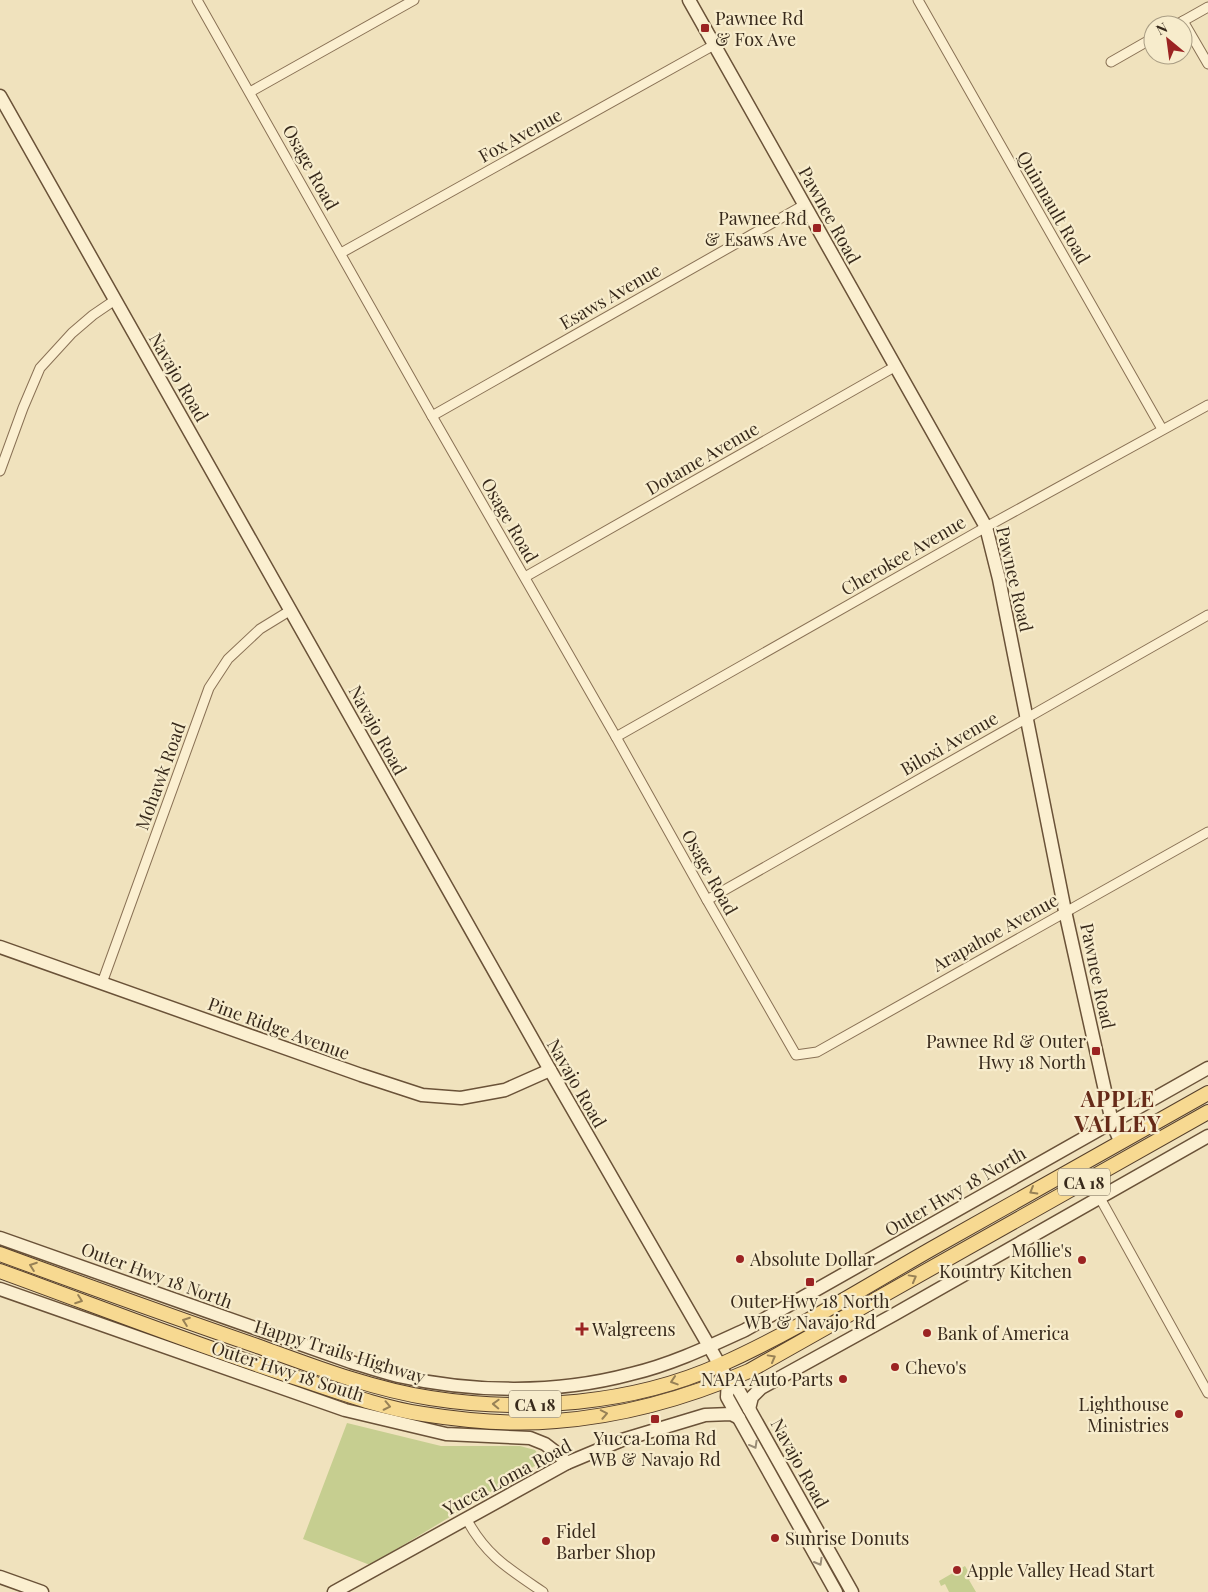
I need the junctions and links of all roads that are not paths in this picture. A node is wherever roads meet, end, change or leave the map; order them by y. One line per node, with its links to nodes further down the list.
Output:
1 (197, 0): 12 (street, Osage Road)
2 (414, 0): 12 (street)
3 (689, 0): 9 (street, Pawnee Road)
4 (918, 0): 20 (street, Quinnault Road)
5 (1208, 7): 6 (street)
6 (1193, 16)
7 (1193, 42): 11 (street)
8 (1143, 44): 10 (street)
9 (714, 45): 14 (street, Pawnee Road); 15 (street, Fox Avenue)
10 (1111, 62)
11 (1208, 64)
12 (250, 92): 15 (street, Osage Road)
13 (0, 96): 16 (street, Navajo Road)
14 (804, 205): 17 (street, Pawnee Road); 19 (street, Esaws Avenue)
15 (341, 253): 19 (street, Osage Road)
16 (116, 300): 21 (street); 24 (street, Navajo Road)
17 (896, 366): 22 (street, Pawnee Road); 23 (street, Dotame Avenue)
18 (1208, 405): 20 (street, Cherokee Avenue)
19 (432, 416): 23 (street, Osage Road)
20 (1162, 429): 22 (street, Cherokee Avenue)
21 (0, 471)
22 (986, 527): 26 (street, Pawnee Road); 27 (street, Cherokee Avenue)
23 (525, 577): 27 (street, Osage Road)
24 (291, 610): 32 (street, Mohawk Road); 35 (street, Navajo Road)
25 (1208, 616): 26 (street, Biloxi Avenue)
26 (1027, 718): 29 (street, Biloxi Avenue); 30 (street, Pawnee Road)
27 (616, 737): 29 (street, Osage Road)
28 (1208, 832): 30 (street, Arapahoe Avenue)
29 (707, 900): 33 (street, Osage Road)
30 (1065, 911): 33 (street, Arapahoe Avenue); 38 (street, Pawnee Road)
31 (0, 947): 32 (street, Pine Ridge Avenue)
32 (102, 983): 35 (street, Pine Ridge Avenue)
33 (796, 1055)
34 (1208, 1068): 38 (street, Outer Hwy 18 North)
35 (550, 1070): 49 (street, Navajo Road)
36 (1205, 1095): 40 (main road, Happy Trails Highway / CA 18); 41 (main road)
37 (1208, 1112): 41 (main road, Happy Trails Highway / CA 18)
38 (1112, 1122): 40 (street, Pawnee Road); 49 (street, Outer Hwy 18 North)
39 (1208, 1136): 42 (street)
40 (1120, 1141): 44 (main road); 50 (main road, Happy Trails Highway / CA 18, one-way to 50)
41 (1129, 1157): 42 (street); 44 (main road, Happy Trails Highway / CA 18)
42 (1139, 1175): 43 (street)
43 (1100, 1198): 52 (street); 54 (street)
44 (1040, 1207): 51 (main road, Happy Trails Highway / CA 18, one-way to 44)
45 (0, 1238): 49 (street, Outer Hwy 18 North)
46 (0, 1254): 50 (main road, Happy Trails Highway / CA 18, one-way to 46)
47 (0, 1271): 51 (main road, Happy Trails Highway / CA 18, one-way to 51)
48 (0, 1289): 59 (street, Outer Hwy 18 South)
49 (709, 1346): 50 (street, Navajo Road)
50 (720, 1365): 51 (street, Navajo Road)
51 (728, 1380): 53 (street, Navajo Road); 55 (street, Navajo Road)
52 (760, 1388): 53 (street); 56 (street)
53 (739, 1390): 56 (street, Navajo Road)
54 (1208, 1393)
55 (728, 1397): 57 (street); 58 (street, Navajo Road)
56 (749, 1409): 66 (street, Navajo Road)
57 (705, 1415): 58 (street); 59 (street, Yucca Loma Road)
58 (739, 1418): 65 (street, Navajo Road, one-way to 65)
59 (566, 1463): 60 (street, Yucca Loma Road)
60 (466, 1518): 63 (street, Yucca Loma Road); 64 (street)
61 (0, 1577): 62 (street)
62 (42, 1592)
63 (334, 1592)
64 (543, 1592)
65 (836, 1592)
66 (852, 1592)

